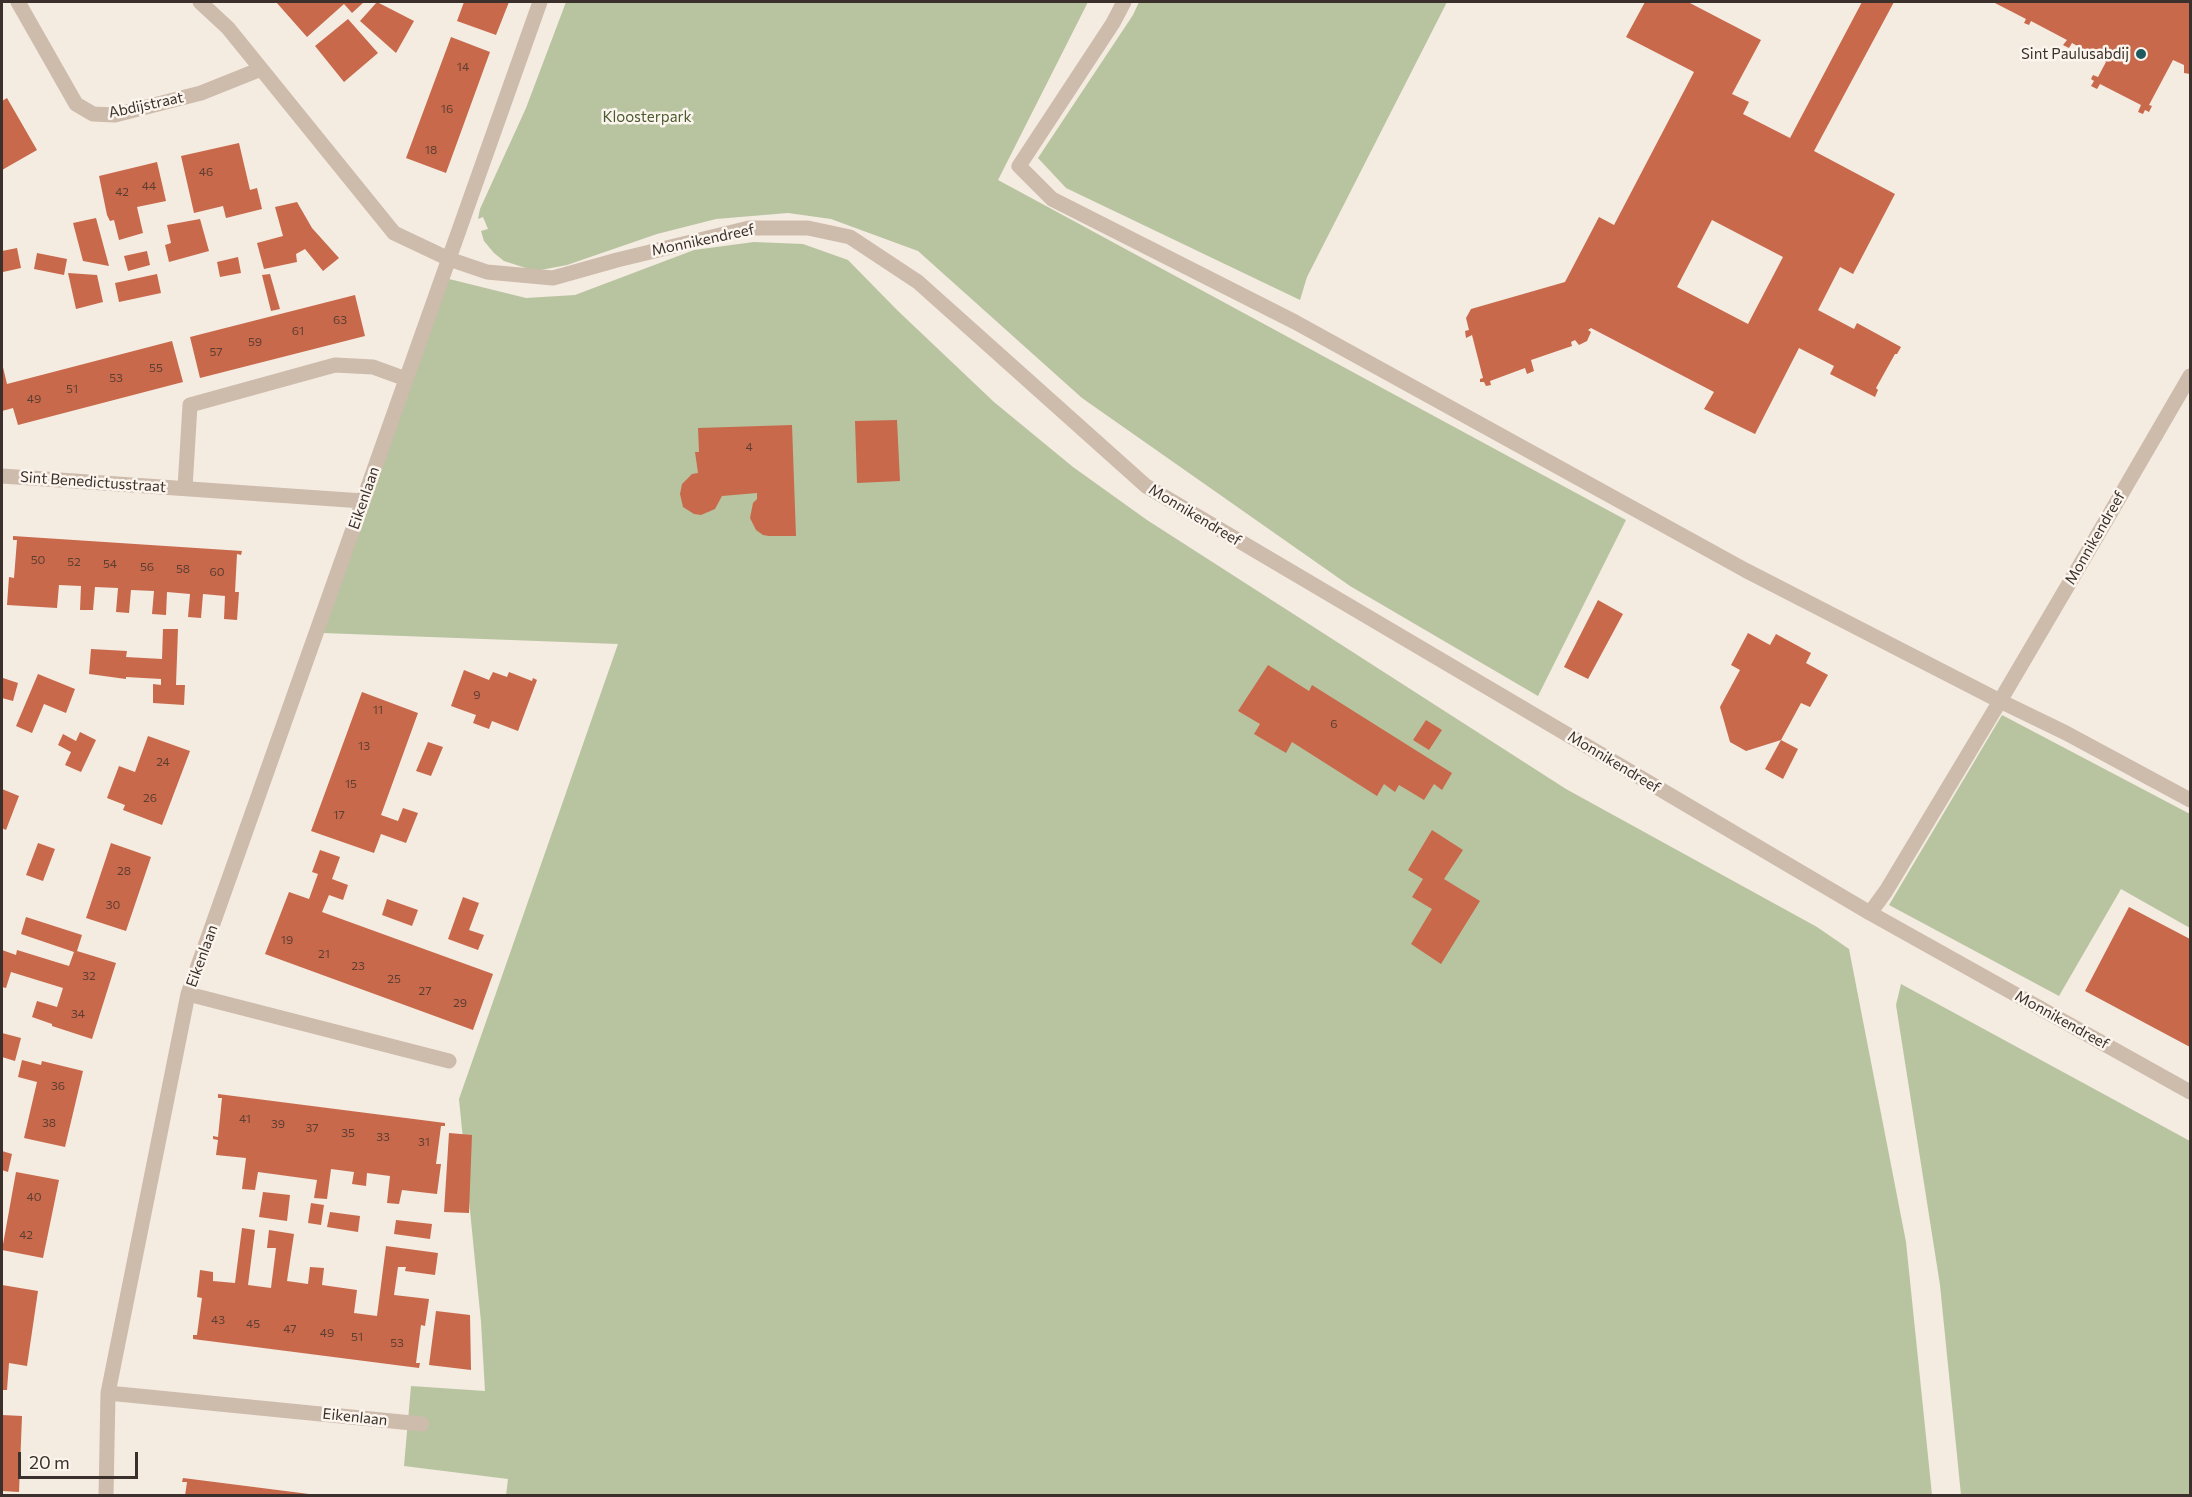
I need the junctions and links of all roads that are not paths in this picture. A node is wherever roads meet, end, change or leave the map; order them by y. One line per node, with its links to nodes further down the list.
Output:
1 (18, 2): 5 (street, Abdijstraat)
2 (200, 2): 5 (street)
3 (540, 2): 6 (street, Eikenlaan)
4 (1124, 2): 12 (street)
5 (261, 69): 6 (street)
6 (448, 259): 8 (street, Eikenlaan); 14 (street, Monnikendreef)
7 (2190, 376): 12 (street, Monnikendreef)
8 (406, 379): 10 (street, Sint Benedictusstraat); 11 (street, Eikenlaan)
9 (2, 476): 10 (street, Sint Benedictusstraat)
10 (185, 488): 11 (street, Sint Benedictusstraat)
11 (363, 501): 15 (street, Eikenlaan)
12 (2000, 701): 13 (street); 14 (street, Monnikendreef)
13 (2190, 800)
14 (1870, 913): 17 (street, Monnikendreef)
15 (188, 994): 16 (street, Eikenlaan); 18 (street, Eikenlaan)
16 (449, 1060)
17 (2190, 1092)
18 (108, 1393): 19 (street, Eikenlaan); 20 (street, Eikenlaan)
19 (422, 1424)
20 (106, 1496)

